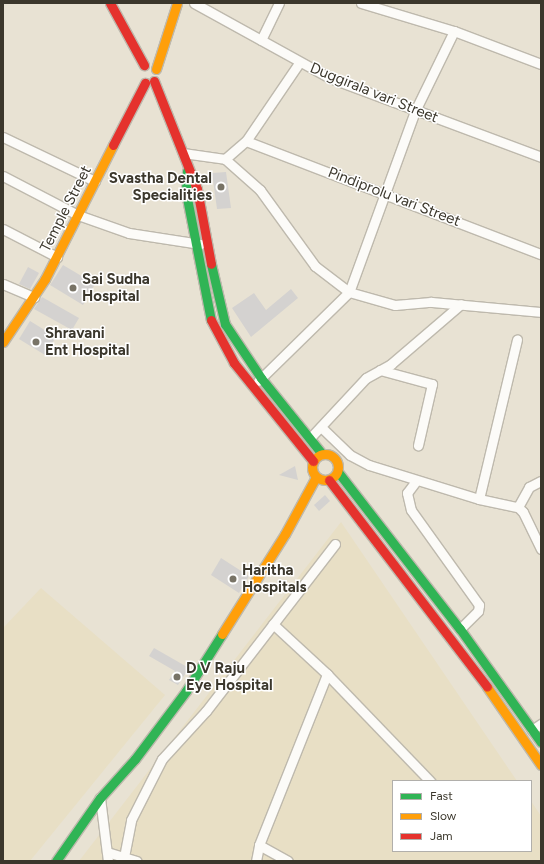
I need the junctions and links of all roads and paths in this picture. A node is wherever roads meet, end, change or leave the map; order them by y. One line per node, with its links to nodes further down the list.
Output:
1 (110, 3): 10 (street)
2 (177, 3): 11 (street)
3 (194, 3): 7 (street, Duggirala vari Street)
4 (279, 3): 7 (street)
5 (361, 3): 6 (street)
6 (454, 31): 9 (street); 13 (street)
7 (261, 40): 8 (street, Duggirala vari Street)
8 (299, 63): 13 (street, Duggirala vari Street); 15 (street)
9 (541, 64)
10 (144, 65): 11 (street); 12 (street)
11 (156, 69): 12 (street)
12 (150, 82): 16 (street); 21 (street, Temple Street)
13 (415, 111): 17 (street, Duggirala vari Street); 22 (street)
14 (3, 137): 21 (street)
15 (246, 141): 18 (street); 22 (street, Pindiprolu vari Street)
16 (183, 153): 18 (street); 19 (street)
17 (541, 157)
18 (226, 159): 30 (street)
19 (187, 169): 25 (street); 26 (street)
20 (3, 176): 23 (street)
21 (95, 181): 23 (street, Temple Street)
22 (385, 193): 27 (street, Pindiprolu vari Street); 30 (street)
23 (78, 215): 26 (street); 28 (street, Temple Street)
24 (3, 229): 28 (street)
25 (208, 243): 26 (street); 37 (street)
26 (195, 244): 38 (street)
27 (541, 254)
28 (57, 257): 31 (street, Temple Street)
29 (3, 284): 31 (street)
30 (349, 292): 32 (street); 37 (street)
31 (34, 297): 35 (street, Temple Street)
32 (461, 304): 33 (street); 36 (street)
33 (541, 312)
34 (517, 339): 49 (street)
35 (4, 340)
36 (380, 370): 39 (street); 41 (street)
37 (261, 378): 38 (street); 40 (street)
38 (252, 386): 43 (street)
39 (321, 427): 40 (street); 47 (street)
40 (310, 438): 42 (street)
41 (418, 445)
42 (322, 454): 43 (street); 44 (street)
43 (313, 461): 45 (street)
44 (338, 472): 46 (street); 54 (street)
45 (316, 477): 46 (street); 63 (street)
46 (329, 480): 58 (street)
47 (416, 481): 49 (street); 54 (street)
48 (541, 481): 50 (street)
49 (479, 499): 50 (street)
50 (518, 507): 52 (street)
51 (335, 544): 53 (street)
52 (541, 549)
53 (273, 624): 55 (street); 66 (street)
54 (460, 629): 56 (street)
55 (327, 674): 62 (street); 64 (street)
56 (526, 720): 58 (street); 59 (street)
57 (541, 724): 59 (street)
58 (516, 727): 61 (street)
59 (532, 730): 60 (street)
60 (541, 742)
61 (541, 765)
62 (429, 780)
63 (100, 798): 65 (street); 67 (street)
64 (259, 845): 69 (street); 70 (street)
65 (107, 857): 66 (street)
66 (124, 857): 68 (street)
67 (56, 861)
68 (137, 861)
69 (256, 861)
70 (288, 861)

